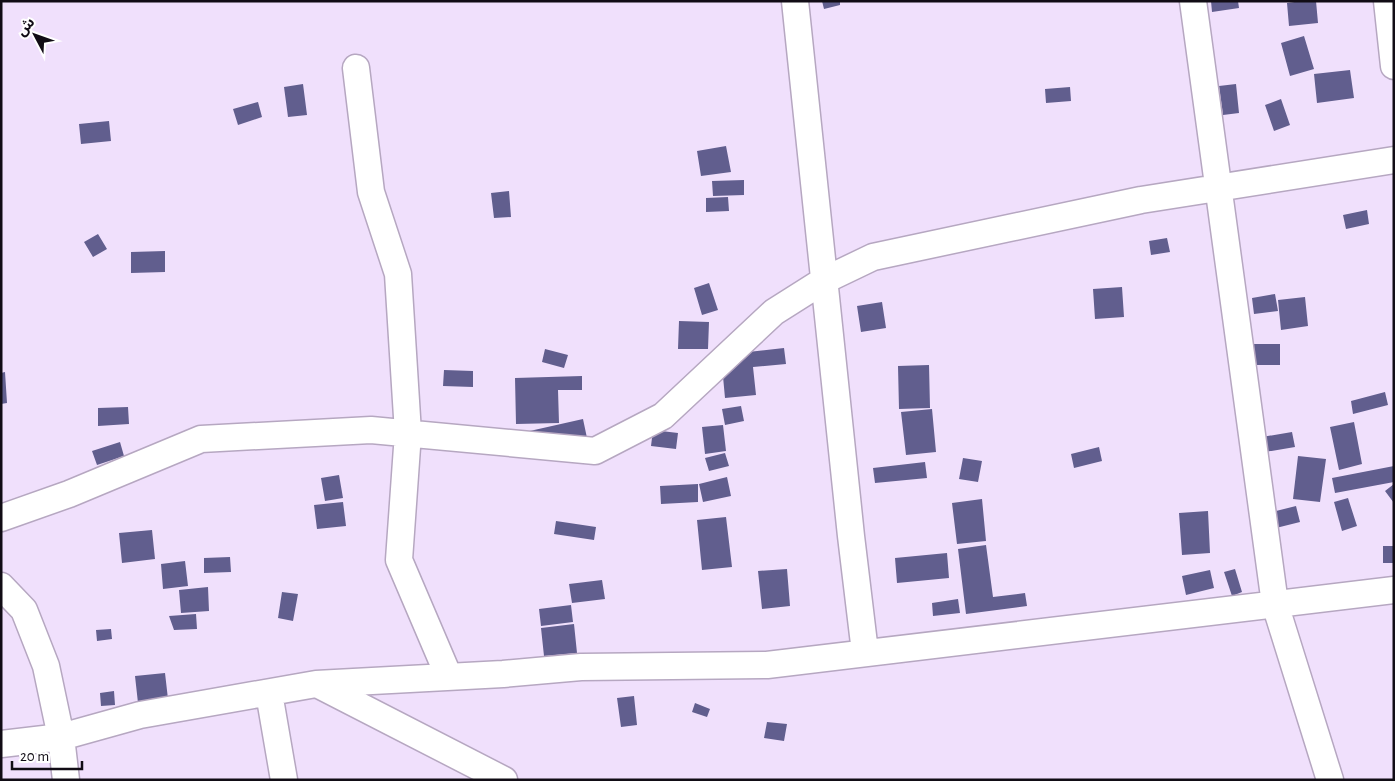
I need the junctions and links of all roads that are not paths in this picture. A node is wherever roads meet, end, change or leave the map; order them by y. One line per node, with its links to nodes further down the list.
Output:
1 (795, 1): 8 (street)
2 (1193, 1): 7 (street)
3 (1387, 1): 4 (street)
4 (1394, 66)
5 (356, 68): 9 (street)
6 (1394, 160): 7 (street)
7 (1220, 187): 8 (street); 13 (street)
8 (823, 281): 9 (street); 14 (street)
9 (408, 433): 10 (street); 15 (street)
10 (1, 518)
11 (1, 586): 18 (street)
12 (1394, 590): 13 (street)
13 (1275, 604): 14 (street); 23 (street)
14 (865, 652): 15 (street)
15 (449, 677): 16 (street)
16 (316, 684): 17 (street); 22 (street)
17 (269, 693): 18 (street); 21 (street)
18 (61, 737): 19 (street); 20 (street)
19 (1, 744)
20 (66, 780)
21 (284, 780)
22 (504, 780)
23 (1330, 780)

